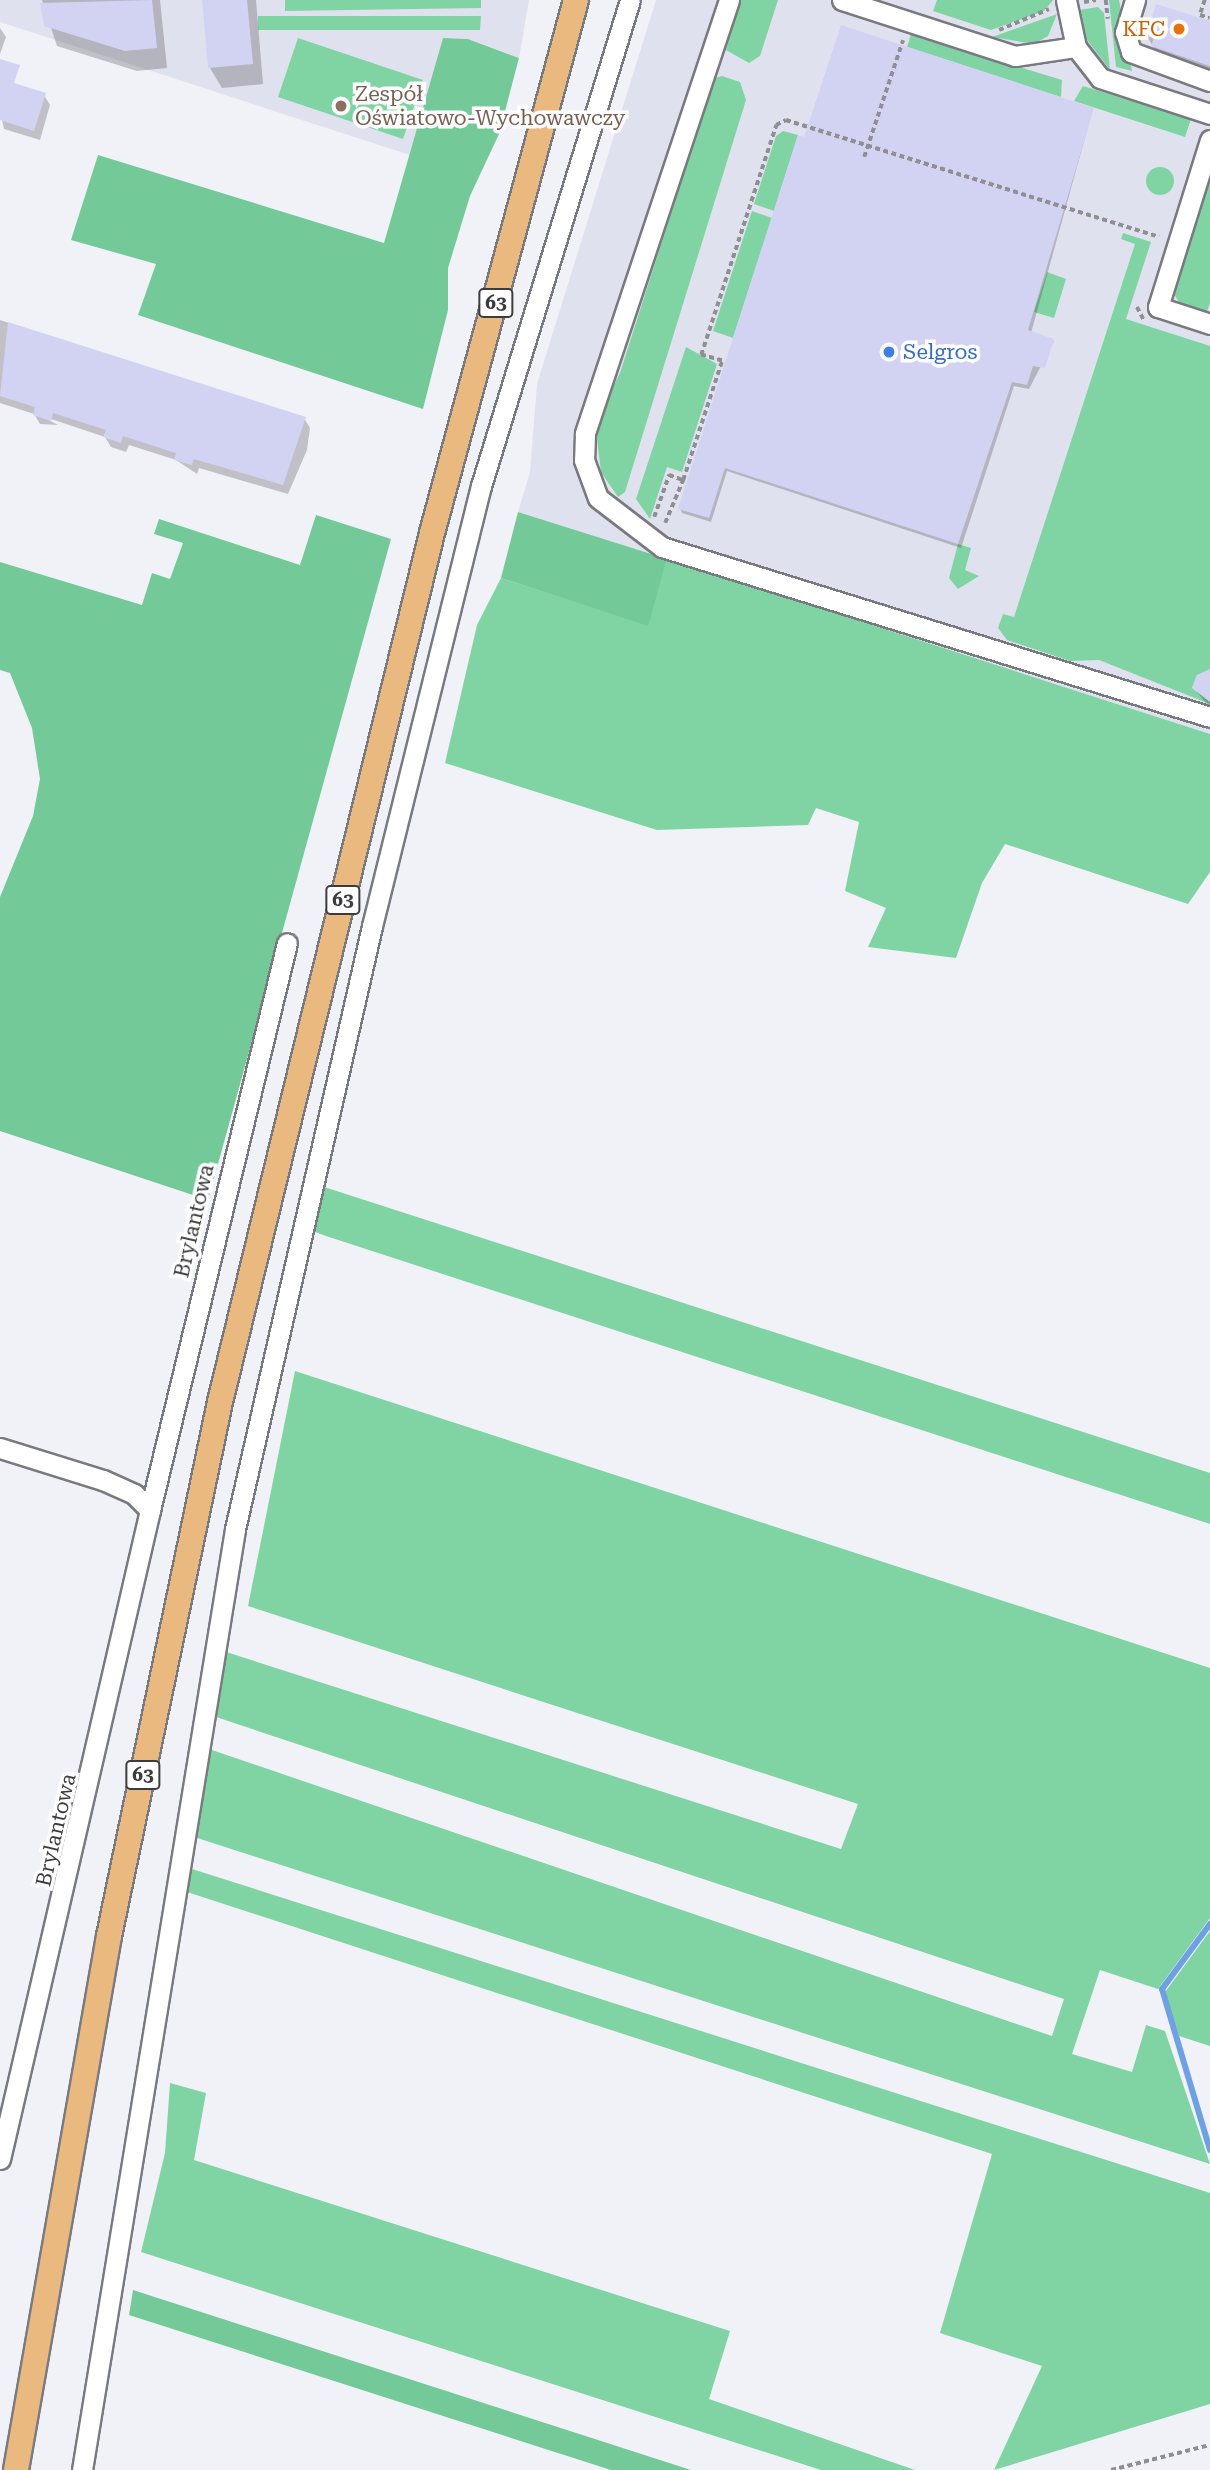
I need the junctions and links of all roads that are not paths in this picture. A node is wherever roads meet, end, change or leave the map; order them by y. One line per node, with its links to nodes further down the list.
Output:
1 (576, 0): 9 (main road, 63)
2 (586, 0): 9 (main road, 63)
3 (630, 0): 20 (street)
4 (729, 0): 14 (street)
5 (842, 0): 8 (street)
6 (1066, 0): 8 (street)
7 (1135, 0): 10 (street)
8 (1076, 47): 11 (street)
9 (561, 74): 19 (main road, 63)
10 (1210, 81)
11 (1210, 114)
12 (1210, 140): 13 (street)
13 (1210, 324)
14 (1210, 717)
15 (287, 943): 17 (street, Brylantowa)
16 (0, 1448): 17 (street)
17 (150, 1510): 18 (street, Brylantowa)
18 (0, 2159)
19 (16, 2470)
20 (82, 2470)

